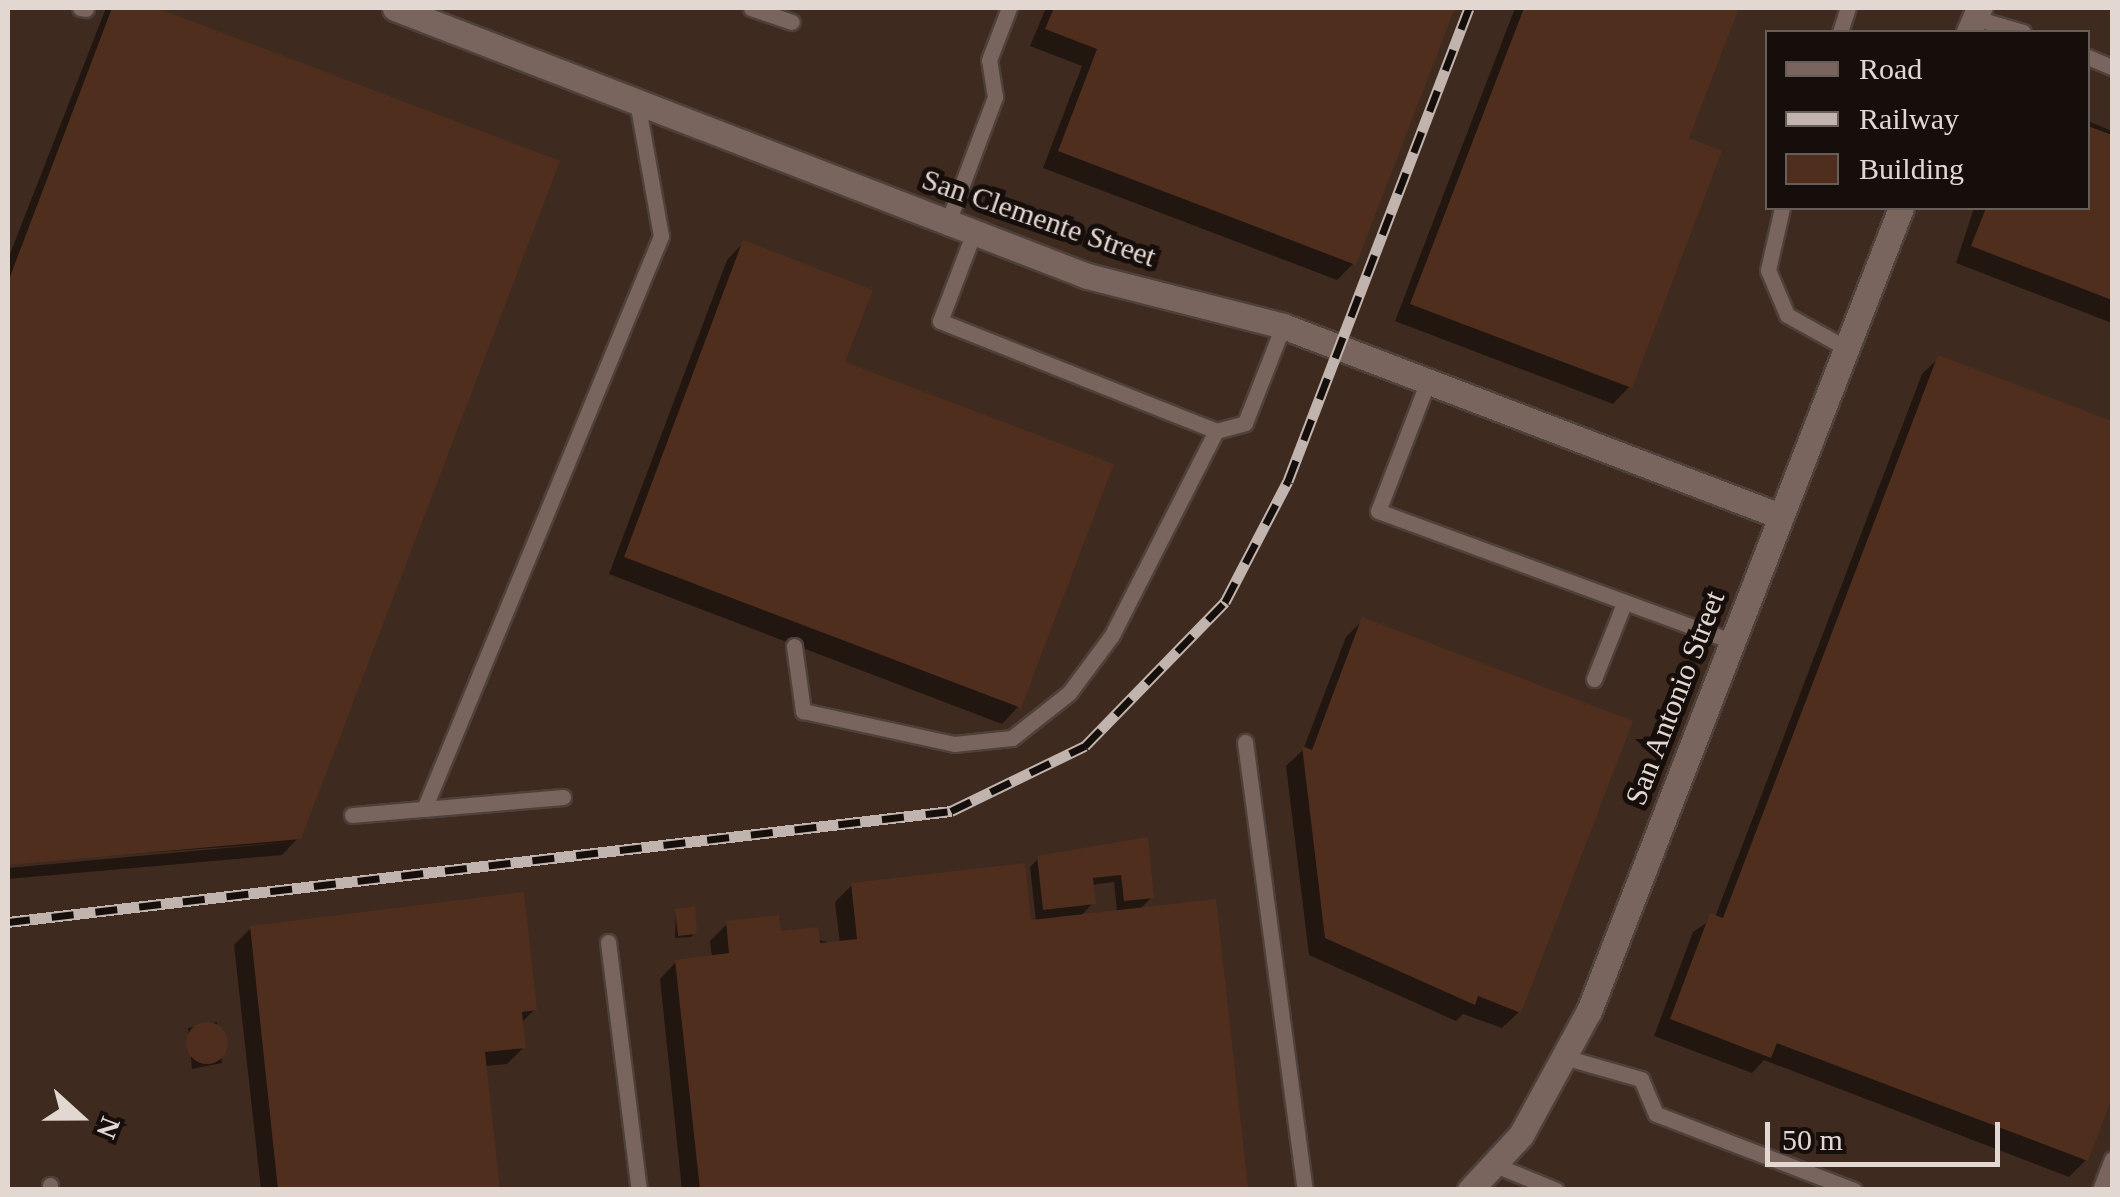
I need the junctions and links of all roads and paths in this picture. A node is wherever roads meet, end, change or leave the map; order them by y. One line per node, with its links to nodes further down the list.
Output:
1 (394, 8): 4 (street, San Clemente Street)
2 (750, 8): 6 (lane)
3 (1010, 8): 11 (lane)
4 (435, 15): 8 (street, San Clemente Street)
5 (1974, 19): 7 (lane)
6 (792, 22)
7 (2015, 30)
8 (637, 101): 11 (street, San Clemente Street); 24 (lane)
9 (1782, 210): 14 (lane)
10 (1899, 210): 14 (street, San Antonio Street)
11 (948, 222): 12 (street, San Clemente Street)
12 (974, 232): 13 (street, San Clemente Street); 16 (lane)
13 (1282, 326): 15 (street, San Clemente Street); 16 (lane)
14 (1846, 348): 17 (street, San Antonio Street)
15 (1428, 381): 17 (street, San Clemente Street); 18 (lane)
16 (1216, 431): 20 (lane)
17 (1780, 516): 19 (street, San Antonio Street)
18 (1623, 606): 19 (lane); 21 (lane)
19 (1732, 640): 27 (street, San Antonio Street)
20 (794, 646)
21 (1594, 679)
22 (1245, 742): 31 (lane)
23 (564, 797): 24 (lane)
24 (424, 809): 25 (lane)
25 (352, 815)
26 (608, 942): 30 (lane)
27 (1564, 1057): 29 (street, San Antonio Street); 34 (lane)
28 (2112, 1159): 35 (lane)
29 (1494, 1164): 32 (street, San Antonio Street); 33 (lane)
30 (639, 1190)
31 (1305, 1190)
32 (1470, 1190)
33 (1556, 1190)
34 (1854, 1190)
35 (2100, 1190)

